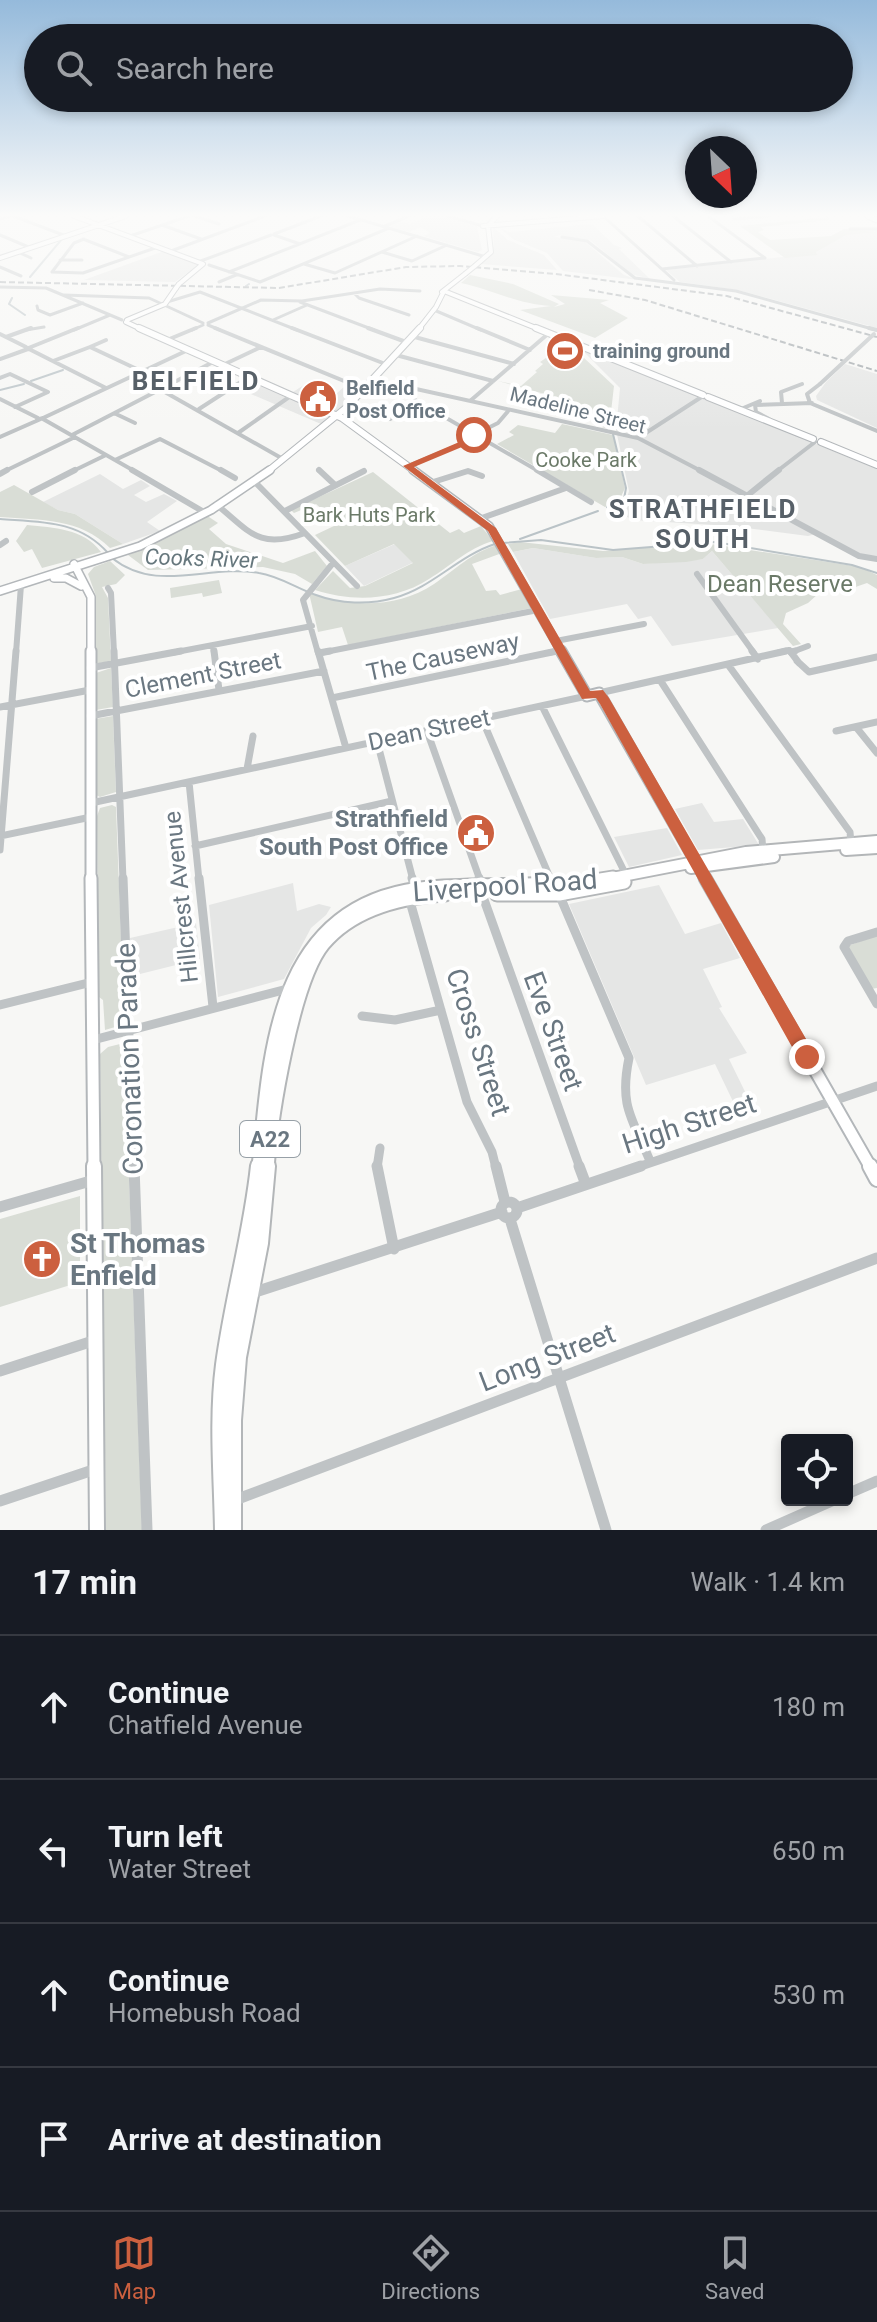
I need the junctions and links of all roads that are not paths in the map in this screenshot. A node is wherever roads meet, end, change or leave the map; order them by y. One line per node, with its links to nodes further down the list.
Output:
1 (18, 287): 9 (street)
2 (176, 287): 15 (main road)
3 (448, 287): 7 (main road)
4 (453, 287): 10 (main road)
5 (709, 287): 27 (street)
6 (420, 291): 8 (street)
7 (444, 291): 10 (main road); 19 (main road); 24 (main road)
8 (354, 293): 13 (street); 21 (street)
9 (64, 295): 11 (street); 12 (street)
10 (455, 295): 29 (main road)
11 (80, 296): 12 (street); 15 (street)
12 (73, 299): 14 (street)
13 (298, 301): 16 (street); 18 (street)
14 (83, 303): 17 (street); 20 (street)
15 (164, 304): 18 (street); 23 (main road); 25 (street)
16 (307, 305): 22 (street); 34 (street)
17 (37, 306)
18 (241, 308): 22 (street); 25 (street)
19 (434, 310): 24 (main road); 39 (street)
20 (110, 315): 23 (street); 37 (street)
21 (409, 315)
22 (273, 320): 46 (street)
23 (125, 321): 33 (main road)
24 (423, 322): 30 (main road)
25 (205, 324): 33 (street); 36 (street)
26 (44, 327): 31 (street)
27 (876, 332): 62 (street, bridge)
28 (0, 334): 31 (street)
29 (547, 334): 39 (street); 58 (main road)
30 (411, 336): 34 (main road); 44 (street)
31 (6, 337): 37 (street)
32 (106, 340): 35 (street)
33 (167, 340): 38 (main road)
34 (406, 342): 40 (main road)
35 (90, 347): 42 (street); 47 (street)
36 (261, 347): 45 (street); 55 (street)
37 (28, 348): 41 (street); 42 (street)
38 (188, 350): 43 (main road); 47 (street)
39 (530, 350): 44 (street)
40 (396, 355): 46 (main road); 51 (street)
41 (0, 359)
42 (53, 361): 54 (street)
43 (215, 361): 45 (main road); 56 (street)
44 (514, 364): 51 (street)
45 (223, 365): 48 (main road)
46 (388, 365): 50 (main road)
47 (141, 371): 54 (street)
48 (250, 376): 57 (main road); 65 (street)
49 (0, 378): 64 (street)
50 (375, 380): 53 (street, Madeline Street); 55 (main road)
51 (493, 381): 60 (street)
52 (802, 384): 61 (street)
53 (386, 385): 60 (street, Madeline Street); 63 (street)
54 (106, 388): 70 (street)
55 (366, 390): 69 (main road)
56 (163, 391): 65 (street); 68 (street)
57 (292, 395): 69 (main road); 75 (street)
58 (705, 396): 66 (main road); 79 (street)
59 (0, 399): 64 (street)
60 (470, 401): 67 (street, Madeline Street)
61 (782, 402): 62 (street); 66 (street); 73 (street)
62 (811, 402): 74 (street)
63 (420, 404): 71 (street); 77 (street)
64 (15, 407): 70 (street)
65 (199, 409): 75 (street)
66 (741, 409): 73 (main road)
67 (509, 410): 77 (street); 79 (street, Madeline Street)
68 (116, 414): 72 (street); 76 (street)
69 (338, 415): 82 (main road); 85 (main road)
70 (40, 419): 76 (street); 78 (street)
71 (390, 419)
72 (135, 423)
73 (781, 426): 80 (main road)
74 (877, 431)
75 (238, 433): 82 (street)
76 (73, 436): 81 (street); 88 (street)
77 (476, 436): 85 (street); 94 (street)
78 (0, 437)
79 (638, 438): 96 (street, Madeline Street)
80 (816, 441): 84 (main road); 96 (street)
81 (106, 455): 83 (street); 95 (street)
82 (283, 459): 91 (main road)
83 (115, 460): 90 (street); 100 (street)
84 (877, 465)
85 (408, 466): 92 (main road)
86 (318, 470): 93 (street)
87 (364, 471): 93 (street)
88 (0, 474)
89 (482, 476): 92 (street)
90 (235, 478)
91 (254, 481): 98 (main road); 99 (street)
92 (430, 483): 101 (main road)
93 (335, 485): 99 (street)
94 (566, 488): 97 (street); 101 (street)
95 (32, 492)
96 (748, 495): 104 (street, Madeline Street)
97 (591, 502)
98 (217, 505): 100 (main road); 102 (street)
99 (285, 511): 102 (street)
100 (204, 512): 103 (main road)
101 (479, 519): 114 (main road)
102 (305, 533): 105 (street)
103 (102, 558): 106 (main road); 109 (main road)
104 (877, 559)
105 (333, 563): 111 (street); 116 (street)
106 (75, 567): 108 (main road); 109 (main road, Coronation Parade); 113 (main road)
107 (697, 574): 124 (street)
108 (39, 580): 109 (main road); 110 (main road)
109 (82, 583): 127 (main road, Coronation Parade)
110 (21, 585): 113 (main road); 135 (street)
111 (357, 586)
112 (108, 588): 125 (street, Coronation Parade)
113 (0, 590)
114 (538, 610): 117 (main road); 121 (street)
115 (644, 624): 117 (street)
116 (312, 626): 118 (street); 121 (street)
117 (556, 641): 120 (main road)
118 (213, 645): 125 (street); 131 (street)
119 (808, 646): 122 (street, Dean Street)
120 (561, 650): 133 (main road); 134 (street, The Causeway)
121 (319, 653): 128 (street)
122 (791, 653): 123 (street); 124 (street, Dean Street)
123 (877, 657)
124 (758, 659): 126 (street, Dean Street)
125 (115, 664): 127 (street); 138 (street, Coronation Parade)
126 (729, 666): 129 (street, Dean Street); 155 (street)
127 (90, 668): 130 (main road, Coronation Parade)
128 (324, 671): 131 (street, Clement Street); 134 (street)
129 (660, 680): 132 (street, Dean Street); 160 (street)
130 (90, 690): 135 (street); 139 (main road, Coronation Parade)
131 (219, 690): 138 (street, Clement Street)
132 (599, 693): 133 (main road, Dean Street); 161 (main road)
133 (587, 696): 136 (street, Dean Street)
134 (332, 698): 147 (street)
135 (12, 705): 137 (street); 154 (street)
136 (542, 706): 140 (street, Dean Street); 162 (street)
137 (0, 707)
138 (116, 711): 139 (street, Clement Street); 151 (street, Coronation Parade)
139 (90, 716): 153 (main road, Coronation Parade)
140 (482, 719): 143 (street, Dean Street); 164 (street)
141 (877, 722): 142 (street)
142 (856, 727): 144 (street); 148 (street)
143 (427, 731): 146 (street, Dean Street); 163 (street, Eve Street)
144 (836, 731)
145 (253, 736): 149 (street)
146 (377, 741): 147 (street, Dean Street); 152 (street, Cross Street)
147 (346, 748): 149 (street, Dean Street)
148 (877, 753)
149 (247, 769): 150 (street, Dean Street)
150 (189, 782): 151 (street, Dean Street); 157 (street, Hillcrest Avenue)
151 (119, 797): 153 (street, Dean Street); 174 (street, Coronation Parade)
152 (392, 801): 157 (street); 165 (street, Cross Street)
153 (91, 810): 154 (street, Dean Street); 167 (main road, Coronation Parade)
154 (1, 836): 159 (street)
155 (850, 838): 156 (highway, Liverpool Road / A22); 160 (highway, Liverpool Road / A22)
156 (877, 841)
157 (195, 846): 171 (street, Hillcrest Avenue)
158 (877, 848): 161 (highway, Liverpool Road / A22)
159 (0, 850)
160 (763, 851): 161 (highway, Liverpool Road / A22)
161 (697, 863): 162 (highway, Liverpool Road / A22); 164 (highway, Liverpool Road / A22); 177 (main road)
162 (626, 875): 164 (highway, Liverpool Road / A22)
163 (482, 890): 164 (highway, Liverpool Road / A22); 165 (highway, Liverpool Road / A22); 182 (street, Eve Street)
164 (556, 890): 179 (street)
165 (412, 893): 168 (highway, Liverpool Road / A22); 172 (street, Cross Street)
166 (877, 932): 169 (street)
167 (92, 982): 170 (street); 175 (main road, Coronation Parade)
168 (296, 988): 171 (street); 187 (highway, Liverpool Road / A22)
169 (877, 1004)
170 (0, 1005)
171 (213, 1007): 174 (street)
172 (441, 1010): 173 (street); 184 (street, Cross Street)
173 (362, 1016)
174 (127, 1030): 175 (street); 198 (street, Coronation Parade)
175 (93, 1040): 181 (main road, Coronation Parade)
176 (877, 1086): 177 (street, High Street)
177 (832, 1101): 179 (street, High Street); 180 (main road)
178 (380, 1148): 185 (street)
179 (650, 1161): 182 (street, High Street)
180 (877, 1179)
181 (94, 1180): 183 (street); 188 (main road, Coronation Parade)
182 (585, 1182): 184 (street, High Street)
183 (0, 1207)
184 (508, 1210): 185 (street, High Street); 190 (street, Cross Street)
185 (394, 1249): 187 (street, High Street)
186 (877, 1258): 190 (street, Long Street)
187 (244, 1295): 195 (highway, Liverpool Road / A22); 199 (highway, Liverpool Road / A22)
188 (96, 1340): 189 (street); 191 (main road, Coronation Parade)
189 (0, 1371)
190 (560, 1378): 195 (street, Long Street); 201 (street, Cross Street)
191 (97, 1469): 194 (street); 197 (main road, Coronation Parade)
192 (877, 1481): 193 (street)
193 (853, 1491)
194 (0, 1501)
195 (234, 1501): 200 (highway, Liverpool Road / A22)
196 (820, 1506): 202 (street)
197 (97, 1530)
198 (147, 1530)
199 (223, 1530)
200 (233, 1530)
201 (606, 1530)
202 (766, 1530)

